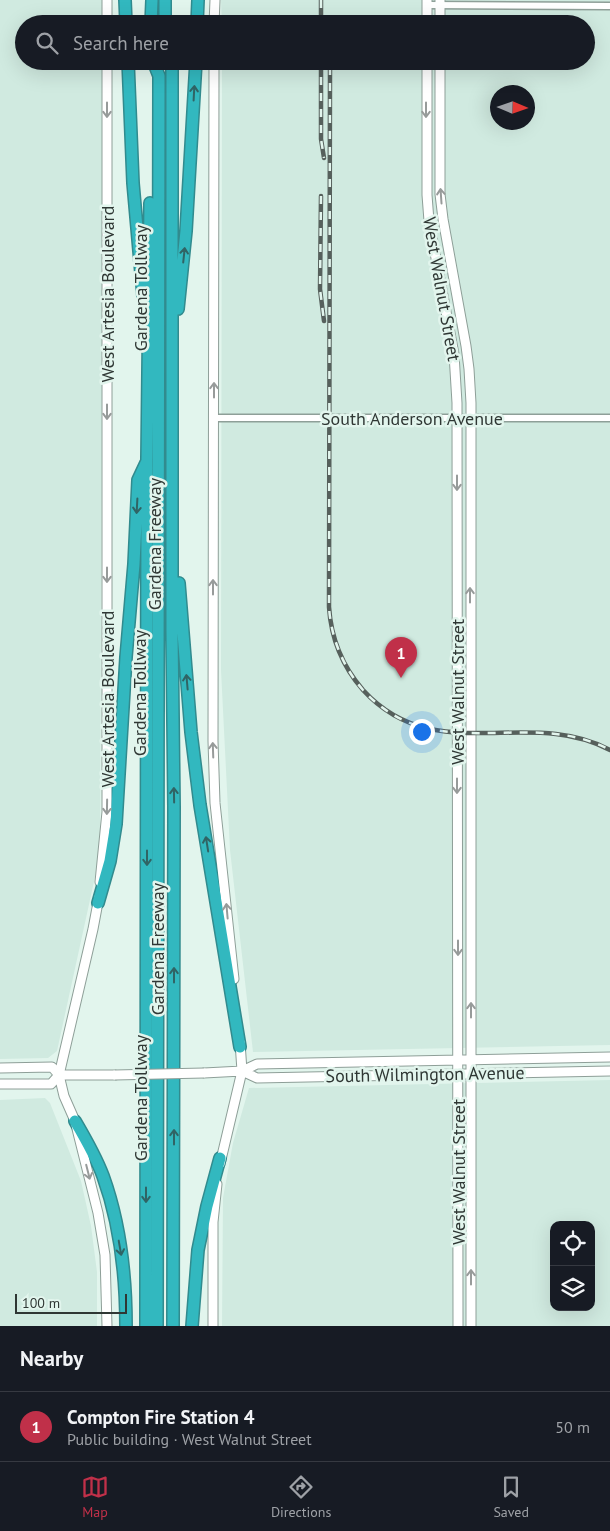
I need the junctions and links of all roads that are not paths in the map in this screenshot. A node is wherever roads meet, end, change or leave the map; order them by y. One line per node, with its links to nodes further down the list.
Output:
1 (107, 0): 11 (main road)
2 (125, 0): 12 (highway)
3 (152, 0): 13 (highway)
4 (165, 0): 14 (highway)
5 (172, 0): 15 (highway)
6 (198, 0): 16 (highway)
7 (215, 0): 17 (main road)
8 (427, 3): 9 (street)
9 (440, 3): 10 (street)
10 (610, 6)
11 (107, 15)
12 (126, 15)
13 (152, 15)
14 (165, 15)
15 (172, 15)
16 (197, 15)
17 (214, 15)
18 (107, 70): 36 (main road, West Artesia Boulevard, one-way to 36)
19 (128, 70): 28 (highway)
20 (152, 70): 28 (highway, Gardena Freeway)
21 (156, 70): 61 (highway, Gardena Tollway)
22 (165, 70): 62 (highway, Gardena Tollway)
23 (172, 70): 29 (highway, Gardena Freeway)
24 (195, 70): 29 (highway, one-way to 24)
25 (214, 70): 30 (main road, one-way to 25)
26 (426, 70): 31 (main road, West Walnut Street, one-way to 31)
27 (440, 70): 32 (main road, West Walnut Street, one-way to 27)
28 (149, 367): 34 (highway, Gardena Freeway)
29 (172, 373): 35 (highway, Gardena Freeway)
30 (214, 418): 31 (street, South Anderson Avenue); 37 (main road, one-way to 30)
31 (457, 418): 32 (street, South Anderson Avenue); 39 (main road, West Walnut Street, one-way to 39)
32 (470, 418): 33 (street, South Anderson Avenue); 40 (main road, West Walnut Street, one-way to 32)
33 (610, 418)
34 (148, 459): 36 (highway, one-way to 36); 60 (highway, Gardena Freeway, one-way to 60)
35 (172, 490): 37 (highway, one-way to 35); 63 (highway, Gardena Freeway, one-way to 35)
36 (98, 903): 46 (main road, West Artesia Boulevard)
37 (240, 1047): 42 (main road)
38 (610, 1056): 40 (main road, South Wilmington Avenue)
39 (458, 1059): 40 (main road, South Wilmington Avenue); 42 (main road, South Wilmington Avenue); 45 (main road, West Walnut Street)
40 (470, 1059): 44 (main road, West Walnut Street)
41 (0, 1068): 46 (main road, South Wilmington Avenue)
42 (242, 1071): 45 (main road, South Wilmington Avenue); 46 (main road, South Wilmington Avenue, bridge); 49 (main road)
43 (610, 1071): 44 (main road, South Wilmington Avenue)
44 (470, 1073): 45 (main road, South Wilmington Avenue); 51 (main road, West Walnut Street)
45 (458, 1074): 50 (main road, West Walnut Street)
46 (59, 1075): 47 (main road, South Wilmington Avenue); 48 (main road, West Artesia Boulevard)
47 (0, 1084)
48 (75, 1121): 58 (main road, West Artesia Boulevard, one-way to 58); 59 (highway, one-way to 59)
49 (220, 1158): 64 (highway); 65 (main road)
50 (458, 1179): 51 (street); 53 (main road, West Walnut Street)
51 (470, 1179): 52 (main road, West Walnut Street)
52 (470, 1221): 53 (street); 55 (main road, West Walnut Street)
53 (458, 1222): 54 (main road, West Walnut Street)
54 (458, 1254): 55 (street); 56 (main road, West Walnut Street)
55 (470, 1254): 57 (main road, West Walnut Street, one-way to 55)
56 (458, 1296): 57 (street); 66 (main road, West Walnut Street)
57 (471, 1296): 67 (main road, West Walnut Street)
58 (107, 1326)
59 (126, 1326)
60 (146, 1326)
61 (157, 1326)
62 (164, 1326)
63 (173, 1326)
64 (192, 1326)
65 (213, 1326)
66 (458, 1326)
67 (471, 1326)

